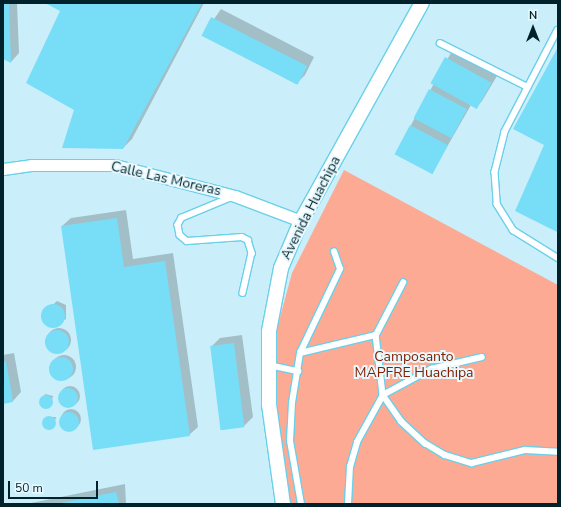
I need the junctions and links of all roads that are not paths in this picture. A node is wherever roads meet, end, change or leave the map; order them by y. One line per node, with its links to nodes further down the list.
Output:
1 (422, 3): 7 (street, Avenida Huachipa)
2 (558, 30): 4 (lane)
3 (440, 43): 4 (lane)
4 (528, 87): 9 (lane)
5 (3, 169): 6 (street, Calle Las Moreras)
6 (235, 196): 7 (street, Calle Las Moreras); 11 (lane)
7 (301, 221): 15 (street, Avenida Huachipa)
8 (334, 252): 13 (lane)
9 (558, 258)
10 (403, 283): 12 (lane)
11 (244, 293)
12 (376, 335): 13 (lane); 17 (lane)
13 (300, 353): 16 (lane)
14 (482, 357): 17 (lane)
15 (269, 365): 16 (lane); 19 (street, Avenida Huachipa)
16 (298, 371): 20 (lane)
17 (383, 395): 18 (lane); 21 (lane)
18 (558, 452)
19 (284, 504)
20 (301, 504)
21 (348, 504)

